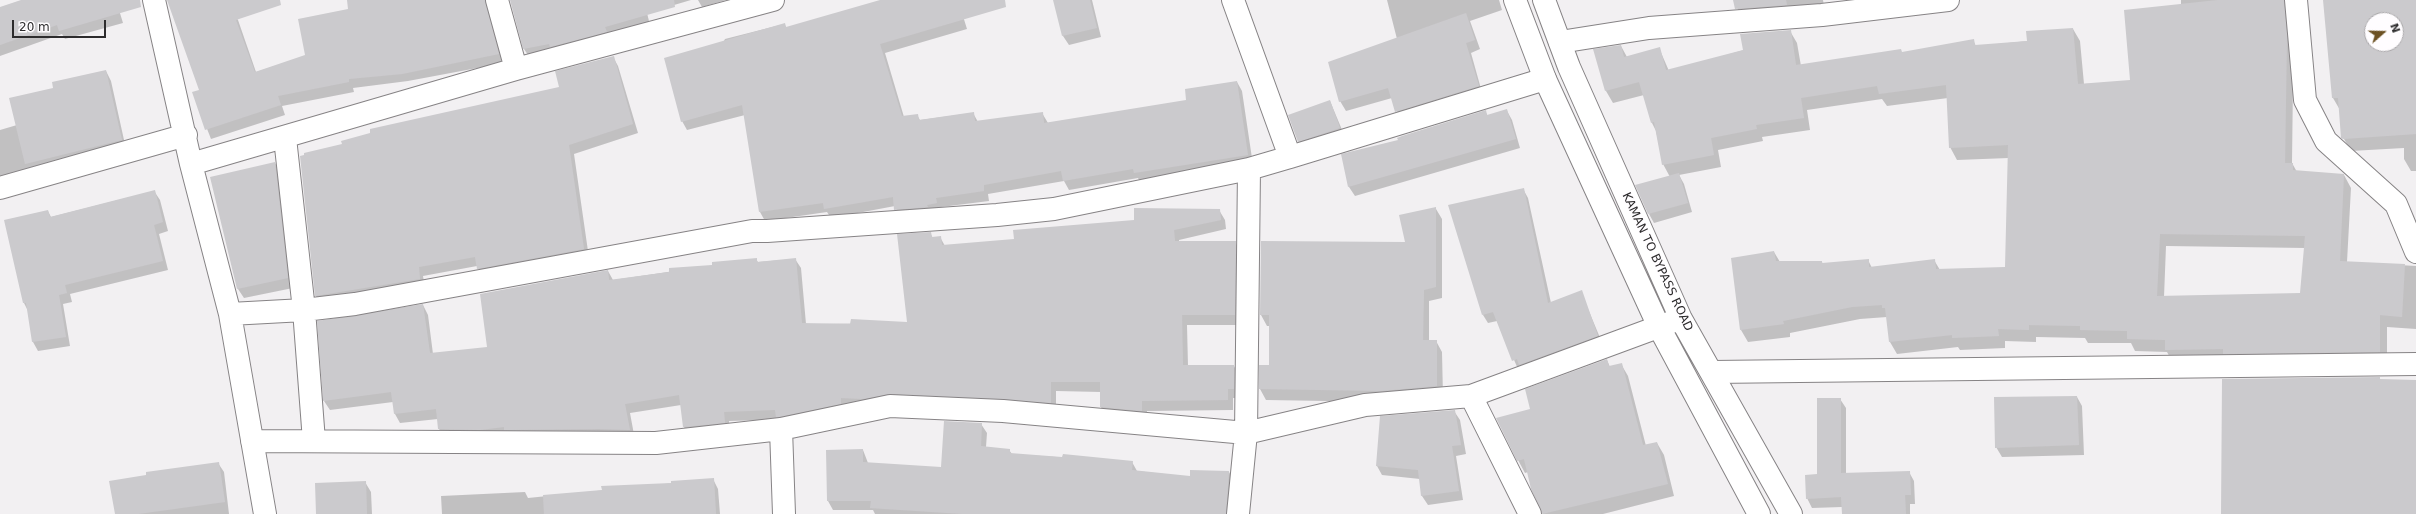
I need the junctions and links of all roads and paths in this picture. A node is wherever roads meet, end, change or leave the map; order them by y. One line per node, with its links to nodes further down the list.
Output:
1 (154, 0): 12 (street)
2 (497, 0): 10 (street)
3 (773, 0): 10 (street)
4 (1233, 0): 14 (street)
5 (1516, 0): 11 (street, KAMAN TO BYPASS ROAD)
6 (1544, 0): 9 (street, KAMAN TO BYPASS ROAD)
7 (1948, 0): 9 (street)
8 (2296, 0): 18 (street)
9 (1560, 42): 21 (street, KAMAN TO BYPASS ROAD)
10 (516, 69): 13 (street)
11 (1545, 79): 14 (street); 22 (street, KAMAN TO BYPASS ROAD)
12 (186, 135): 15 (street); 17 (street)
13 (285, 138): 15 (street); 19 (street)
14 (1290, 157): 16 (street)
15 (192, 164): 20 (street)
16 (1249, 169): 19 (street); 27 (street)
17 (0, 188)
18 (2416, 252)
19 (304, 310): 20 (street); 29 (street)
20 (230, 314): 28 (street)
21 (1681, 319): 22 (street); 24 (street, KAMAN TO BYPASS ROAD)
22 (1659, 327): 25 (street); 34 (street, KAMAN TO BYPASS ROAD)
23 (2416, 363): 24 (street)
24 (1712, 372): 35 (street, KAMAN TO BYPASS ROAD)
25 (1471, 396): 27 (street); 33 (street)
26 (781, 429): 27 (street); 29 (street); 31 (street)
27 (1246, 433): 32 (street)
28 (252, 441): 29 (street); 30 (street)
29 (314, 441)
30 (265, 514)
31 (784, 514)
32 (1238, 514)
33 (1530, 514)
34 (1759, 514)
35 (1791, 514)

